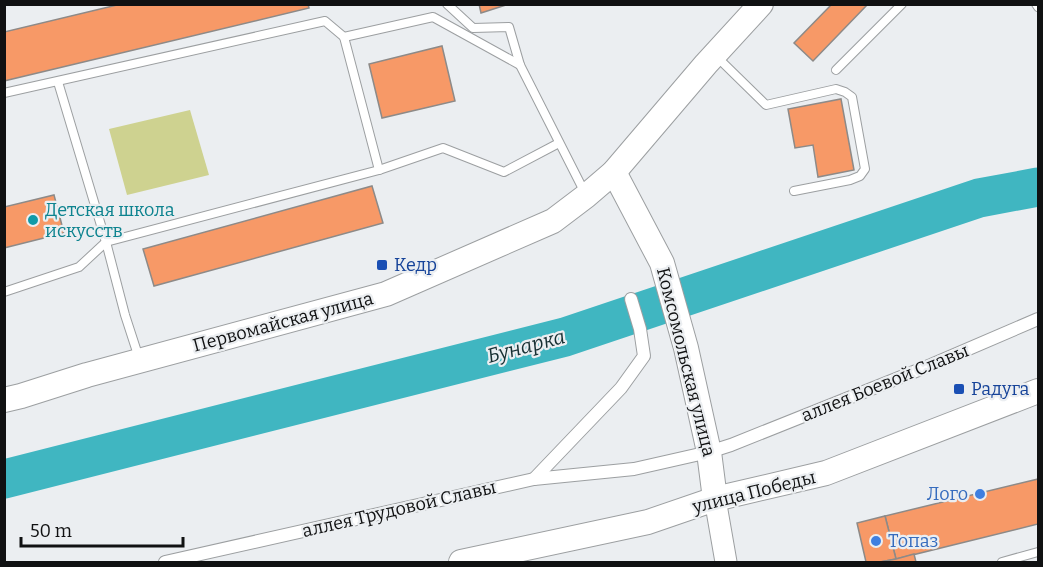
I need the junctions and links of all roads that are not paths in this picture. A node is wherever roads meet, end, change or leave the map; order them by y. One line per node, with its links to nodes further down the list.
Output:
1 (447, 4): 6 (lane)
2 (761, 4): 5 (main road)
3 (902, 4): 7 (lane)
4 (344, 36): 6 (lane); 8 (lane); 11 (lane)
5 (715, 54): 12 (main road); 13 (lane)
6 (520, 65): 10 (lane)
7 (836, 70)
8 (58, 82): 9 (lane); 15 (lane)
9 (4, 93)
10 (559, 143): 11 (lane); 14 (lane)
11 (379, 170): 15 (lane)
12 (614, 172): 14 (main road, Первомайская улица); 22 (main road, Комсомольская улица)
13 (794, 190)
14 (586, 196): 19 (main road, Первомайская улица)
15 (106, 242): 16 (lane); 19 (lane)
16 (4, 292)
17 (631, 299): 24 (street)
18 (1038, 319): 22 (street, аллея Боевой Славы)
19 (140, 360): 21 (main road, Первомайская улица)
20 (1038, 392): 25 (main road, улица Победы)
21 (4, 400)
22 (720, 449): 23 (street, аллея Боевой Славы); 25 (main road, Комсомольская улица)
23 (634, 469): 24 (street, аллея Трудовой Славы)
24 (534, 479): 27 (street, аллея Трудовой Славы)
25 (716, 499): 28 (main road, улица Победы); 29 (street, Комсомольская улица)
26 (1038, 552): 30 (lane)
27 (165, 562)
28 (461, 562)
29 (726, 562)
30 (1002, 562)

